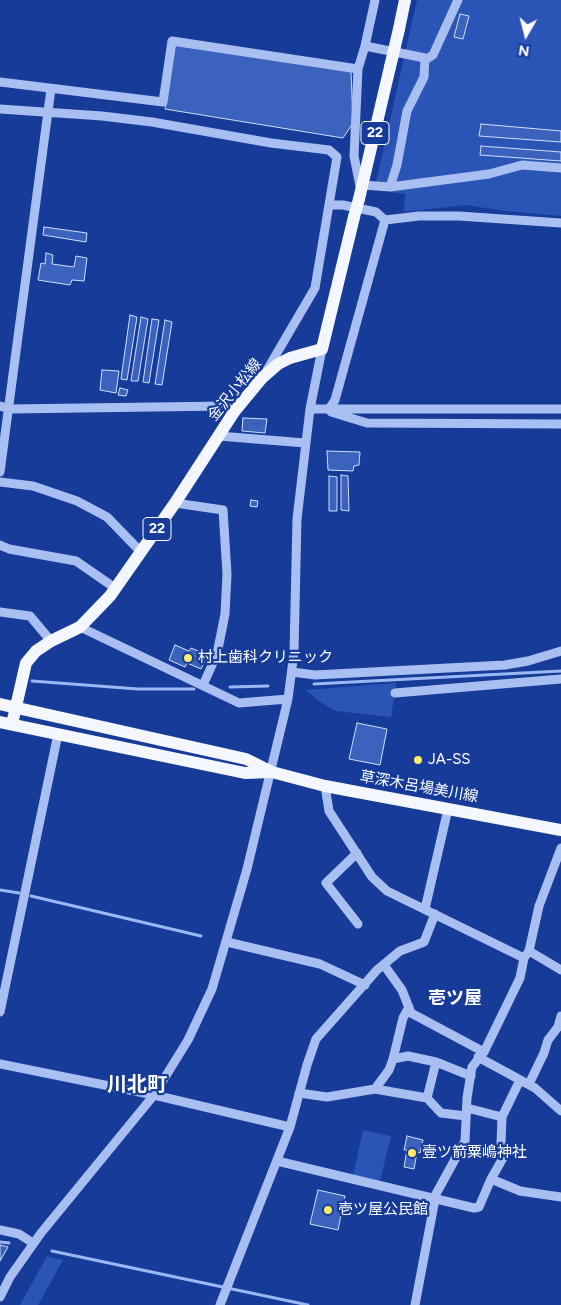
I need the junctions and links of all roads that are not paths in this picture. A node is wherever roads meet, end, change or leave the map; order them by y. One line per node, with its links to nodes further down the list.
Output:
1 (375, 0): 4 (street)
2 (405, 0): 13 (main road, 22, bridge)
3 (458, 0): 5 (street)
4 (365, 46): 5 (street); 6 (street)
5 (424, 60): 12 (street)
6 (358, 68): 8 (street); 13 (street)
7 (0, 82): 8 (street)
8 (51, 89): 10 (street)
9 (0, 109): 10 (street)
10 (46, 112): 14 (street); 20 (street)
11 (561, 168): 12 (street)
12 (390, 187): 13 (street)
13 (361, 192): 17 (main road, 22, bridge)
14 (330, 205): 15 (street); 18 (street)
15 (385, 220): 16 (street); 23 (street)
16 (561, 223)
17 (322, 349): 18 (main road, 金沢小松線 / 22); 21 (street)
18 (262, 378): 24 (main road, 金沢小松線 / 22)
19 (0, 406): 20 (street)
20 (10, 408): 24 (street); 28 (street)
21 (310, 409): 23 (street); 27 (street)
22 (561, 409): 23 (street)
23 (327, 410): 25 (street)
24 (234, 412): 26 (main road, 金沢小松線 / 22)
25 (561, 424)
26 (219, 436): 27 (street); 30 (main road, 金沢小松線 / 22)
27 (305, 443): 38 (street)
28 (0, 472)
29 (0, 482): 32 (street)
30 (174, 504): 32 (main road, 金沢小松線 / 22); 40 (street)
31 (0, 545): 33 (street)
32 (141, 552): 33 (main road, 金沢小松線 / 22)
33 (115, 588): 35 (main road, 金沢小松線 / 22)
34 (0, 612): 36 (street)
35 (80, 627): 36 (main road, 金沢小松線 / 22); 40 (street)
36 (51, 641): 44 (main road, 金沢小松線 / 22)
37 (561, 651): 38 (street)
38 (292, 672): 42 (street)
39 (561, 679): 41 (street)
40 (203, 685): 42 (street)
41 (395, 693)
42 (288, 699): 47 (street)
43 (0, 704): 44 (main road)
44 (15, 706): 45 (main road, 金沢小松線 / 22); 47 (main road, 草深木呂場美川線)
45 (6, 723): 46 (main road, 草深木呂場美川線)
46 (58, 734): 47 (main road, 草深木呂場美川線); 63 (street)
47 (272, 772): 48 (main road, 草深木呂場美川線); 57 (street)
48 (325, 786): 49 (main road, 草深木呂場美川線); 52 (street)
49 (448, 809): 50 (main road, 草深木呂場美川線); 54 (street)
50 (561, 830)
51 (561, 848): 53 (street)
52 (357, 853): 54 (street); 56 (street)
53 (558, 866): 58 (street)
54 (424, 909): 55 (street)
55 (435, 914): 58 (street); 59 (street)
56 (358, 924)
57 (227, 942): 61 (street); 73 (street)
58 (526, 954): 60 (street); 65 (street)
59 (384, 965): 61 (street); 62 (street)
60 (561, 970)
61 (365, 985): 72 (street)
62 (409, 1007): 65 (street); 66 (street)
63 (0, 1012)
64 (561, 1016): 70 (street)
65 (481, 1054): 69 (street); 70 (street)
66 (393, 1059): 67 (street); 71 (street)
67 (436, 1062): 69 (street); 74 (street)
68 (0, 1064): 73 (street)
69 (471, 1076): 76 (street)
70 (524, 1082): 75 (street); 77 (street)
71 (375, 1089): 72 (street); 74 (street)
72 (299, 1093): 78 (street)
73 (154, 1095): 78 (street); 84 (street)
74 (427, 1098): 76 (street)
75 (561, 1111)
76 (466, 1112): 77 (street); 82 (street)
77 (502, 1117): 80 (street)
78 (290, 1127): 79 (street)
79 (277, 1161): 82 (street); 86 (street)
80 (491, 1179): 81 (street); 82 (street)
81 (561, 1196)
82 (435, 1199): 87 (street)
83 (0, 1230): 84 (street)
84 (34, 1243): 85 (street)
85 (0, 1297)
86 (220, 1305)
87 (414, 1305)

